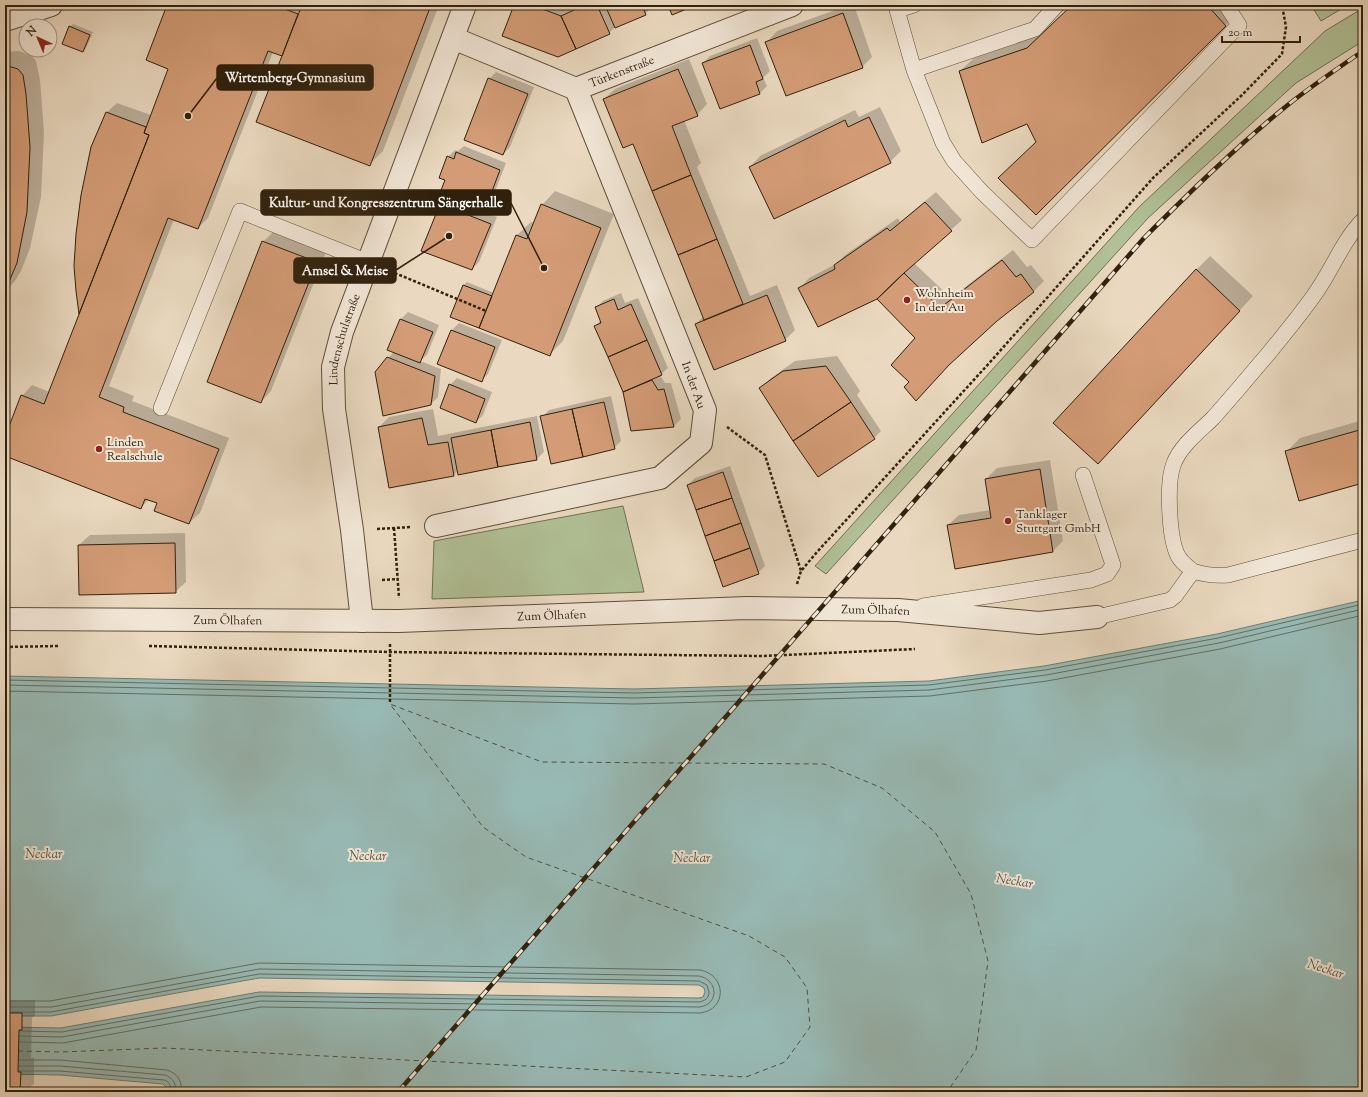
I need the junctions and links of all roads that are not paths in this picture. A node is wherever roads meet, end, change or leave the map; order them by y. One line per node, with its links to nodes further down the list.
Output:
1 (51, 5): 7 (street)
2 (465, 5): 8 (street, Lindenschulstraße)
3 (792, 5): 10 (street, Türkenstraße)
4 (914, 5): 9 (lane)
5 (1057, 5): 9 (lane)
6 (1226, 5): 9 (lane)
7 (5, 20)
8 (453, 38): 10 (street, Türkenstraße); 13 (street, Lindenschulstraße)
9 (914, 70)
10 (576, 89): 16 (street, In der Au)
11 (1363, 216): 12 (lane)
12 (1359, 224): 18 (lane)
13 (368, 262): 14 (lane); 22 (street, Lindenschulstraße)
14 (161, 408)
15 (1083, 475): 19 (lane)
16 (436, 526)
17 (1363, 540): 18 (lane)
18 (1193, 571): 20 (lane)
19 (898, 610): 20 (street, Zum Ölhafen); 22 (street, Zum Ölhafen)
20 (1098, 617)
21 (5, 619): 22 (street, Zum Ölhafen)
22 (362, 621)

